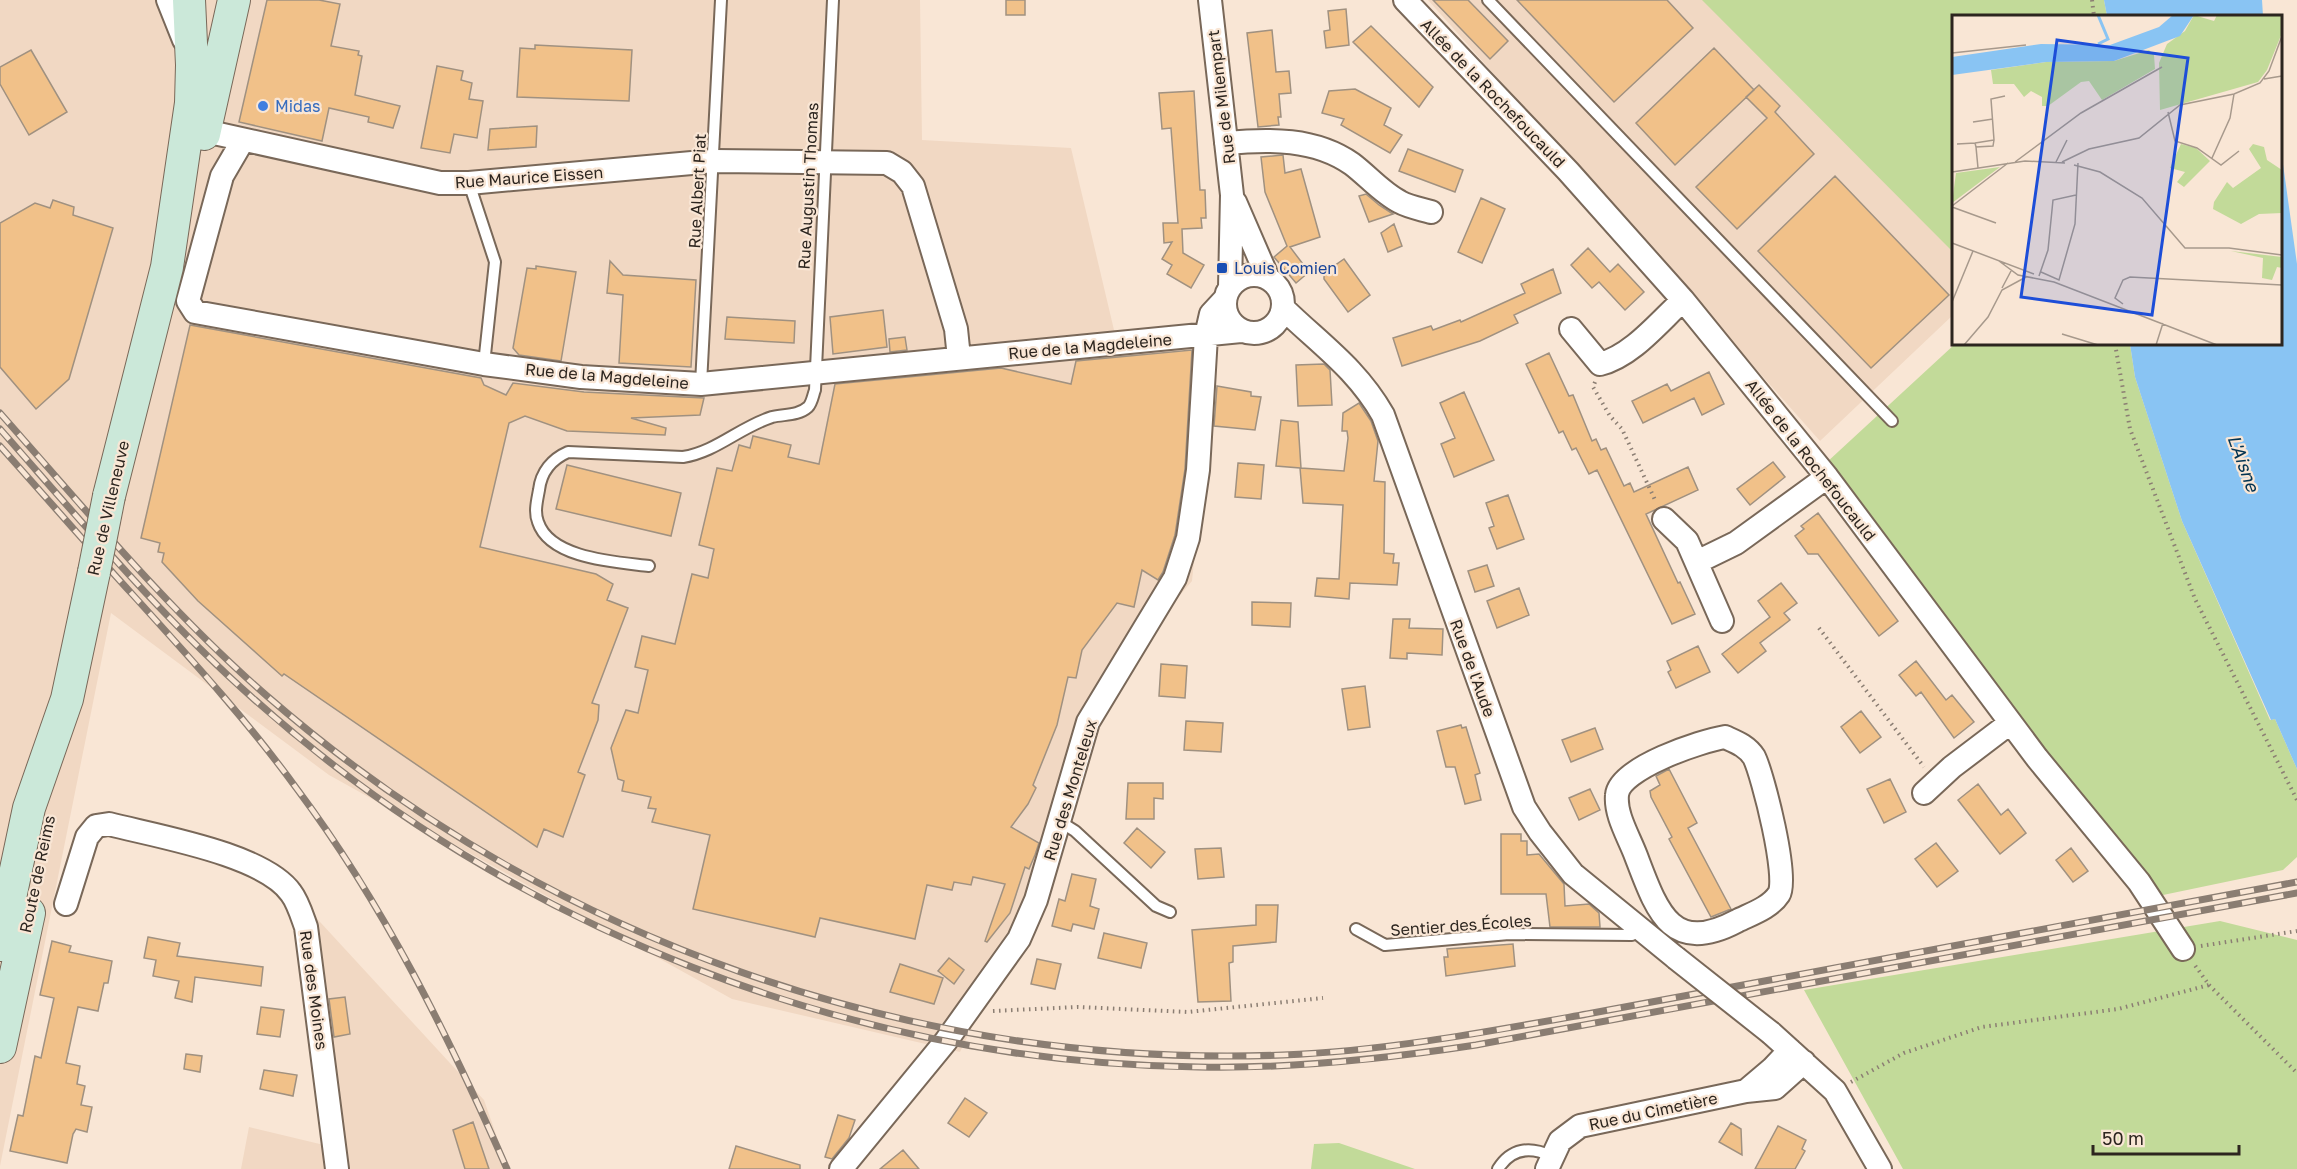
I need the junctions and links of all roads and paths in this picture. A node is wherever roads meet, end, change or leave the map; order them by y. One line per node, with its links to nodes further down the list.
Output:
1 (168, 0): 11 (street, Rue de Villeneuve)
2 (189, 0): 11 (main road, Rue de Villeneuve)
3 (234, 0): 11 (main road)
4 (721, 0): 15 (lane, Rue Albert Piat)
5 (833, 0): 16 (lane, Rue Augustin Thomas)
6 (1210, 0): 14 (street, Rue de Milempart)
7 (1405, 0): 23 (street, Allée de la Rochefoucauld)
8 (1488, 0): 36 (lane)
9 (2092, 0): 10 (path)
10 (2094, 15)
11 (201, 53): 12 (main road); 20 (main road, Rue de Villeneuve)
12 (205, 131): 13 (street, Rue Maurice Eissen); 20 (main road)
13 (243, 140): 17 (street, Rue Maurice Eissen); 32 (street, Rue de la Magdeleine)
14 (1226, 143): 18 (street, Rue de Milempart); 19 (street)
15 (714, 161): 16 (street, Rue Maurice Eissen); 17 (street, Rue Maurice Eissen); 35 (lane, Rue Albert Piat)
16 (823, 163): 31 (street, Rue Maurice Eissen); 34 (lane, Rue Augustin Thomas)
17 (469, 183): 32 (lane)
18 (1232, 195): 21 (street, Rue de Milempart); 22 (street, Rue de Milempart)
19 (1431, 212)
20 (167, 267): 43 (main road, Rue de Villeneuve, bridge)
21 (1268, 278): 22 (street); 24 (street)
22 (1227, 294): 26 (street); 28 (street, Rue des Monteleux)
23 (1683, 300): 33 (street); 37 (street, Allée de la Rochefoucauld)
24 (1283, 308): 27 (street); 29 (street, Rue de l'Aude)
25 (1571, 329): 33 (street)
26 (1241, 331): 27 (street); 28 (street, Rue de la Magdeleine)
27 (1264, 332): 29 (street)
28 (1206, 336): 31 (street, Rue de la Magdeleine); 47 (street, Rue des Monteleux)
29 (1321, 345): 50 (street, Rue de l'Aude)
30 (2115, 345): 46 (path)
31 (959, 358): 34 (street, Rue de la Magdeleine)
32 (484, 364): 35 (street, Rue de la Magdeleine)
33 (1600, 364): 38 (path)
34 (814, 373): 35 (street, Rue de la Magdeleine); 40 (lane, Rue Augustin Thomas)
35 (701, 384)
36 (1892, 421)
37 (1827, 477): 39 (street); 44 (street, Allée de la Rochefoucauld)
38 (1664, 519): 39 (street)
39 (1697, 562): 41 (street)
40 (649, 566)
41 (1722, 621)
42 (1819, 628): 45 (path)
43 (67, 699): 55 (main road, Rue de Villeneuve); 60 (main road, Route de Reims)
44 (2010, 723): 45 (street); 56 (street, Allée de la Rochefoucauld)
45 (1930, 787)
46 (2297, 800)
47 (1059, 821): 51 (lane); 59 (street, Rue des Monteleux)
48 (1647, 885): 48 (street); 50 (street)
49 (66, 904): 65 (street, Rue des Moines)
50 (1613, 905): 52 (street, Rue de l'Aude)
51 (1170, 912)
52 (1641, 927): 53 (lane, Sentier des Écoles); 61 (street, Rue de l'Aude, bridge)
53 (1356, 929)
54 (2297, 931): 56 (path)
55 (0, 945)
56 (2183, 949): 57 (path)
57 (2209, 985): 62 (path); 63 (path)
58 (1323, 998): 59 (path)
59 (972, 1004): 66 (street, Rue des Monteleux)
60 (0, 1047)
61 (1797, 1056): 63 (street, Rue de l'Aude); 64 (street, Rue du Cimetière)
62 (2297, 1073)
63 (1835, 1092): 68 (street, Rue de l'Aude)
64 (1549, 1163): 67 (lane)
65 (337, 1169)
66 (841, 1169)
67 (1498, 1169)
68 (1880, 1169)

